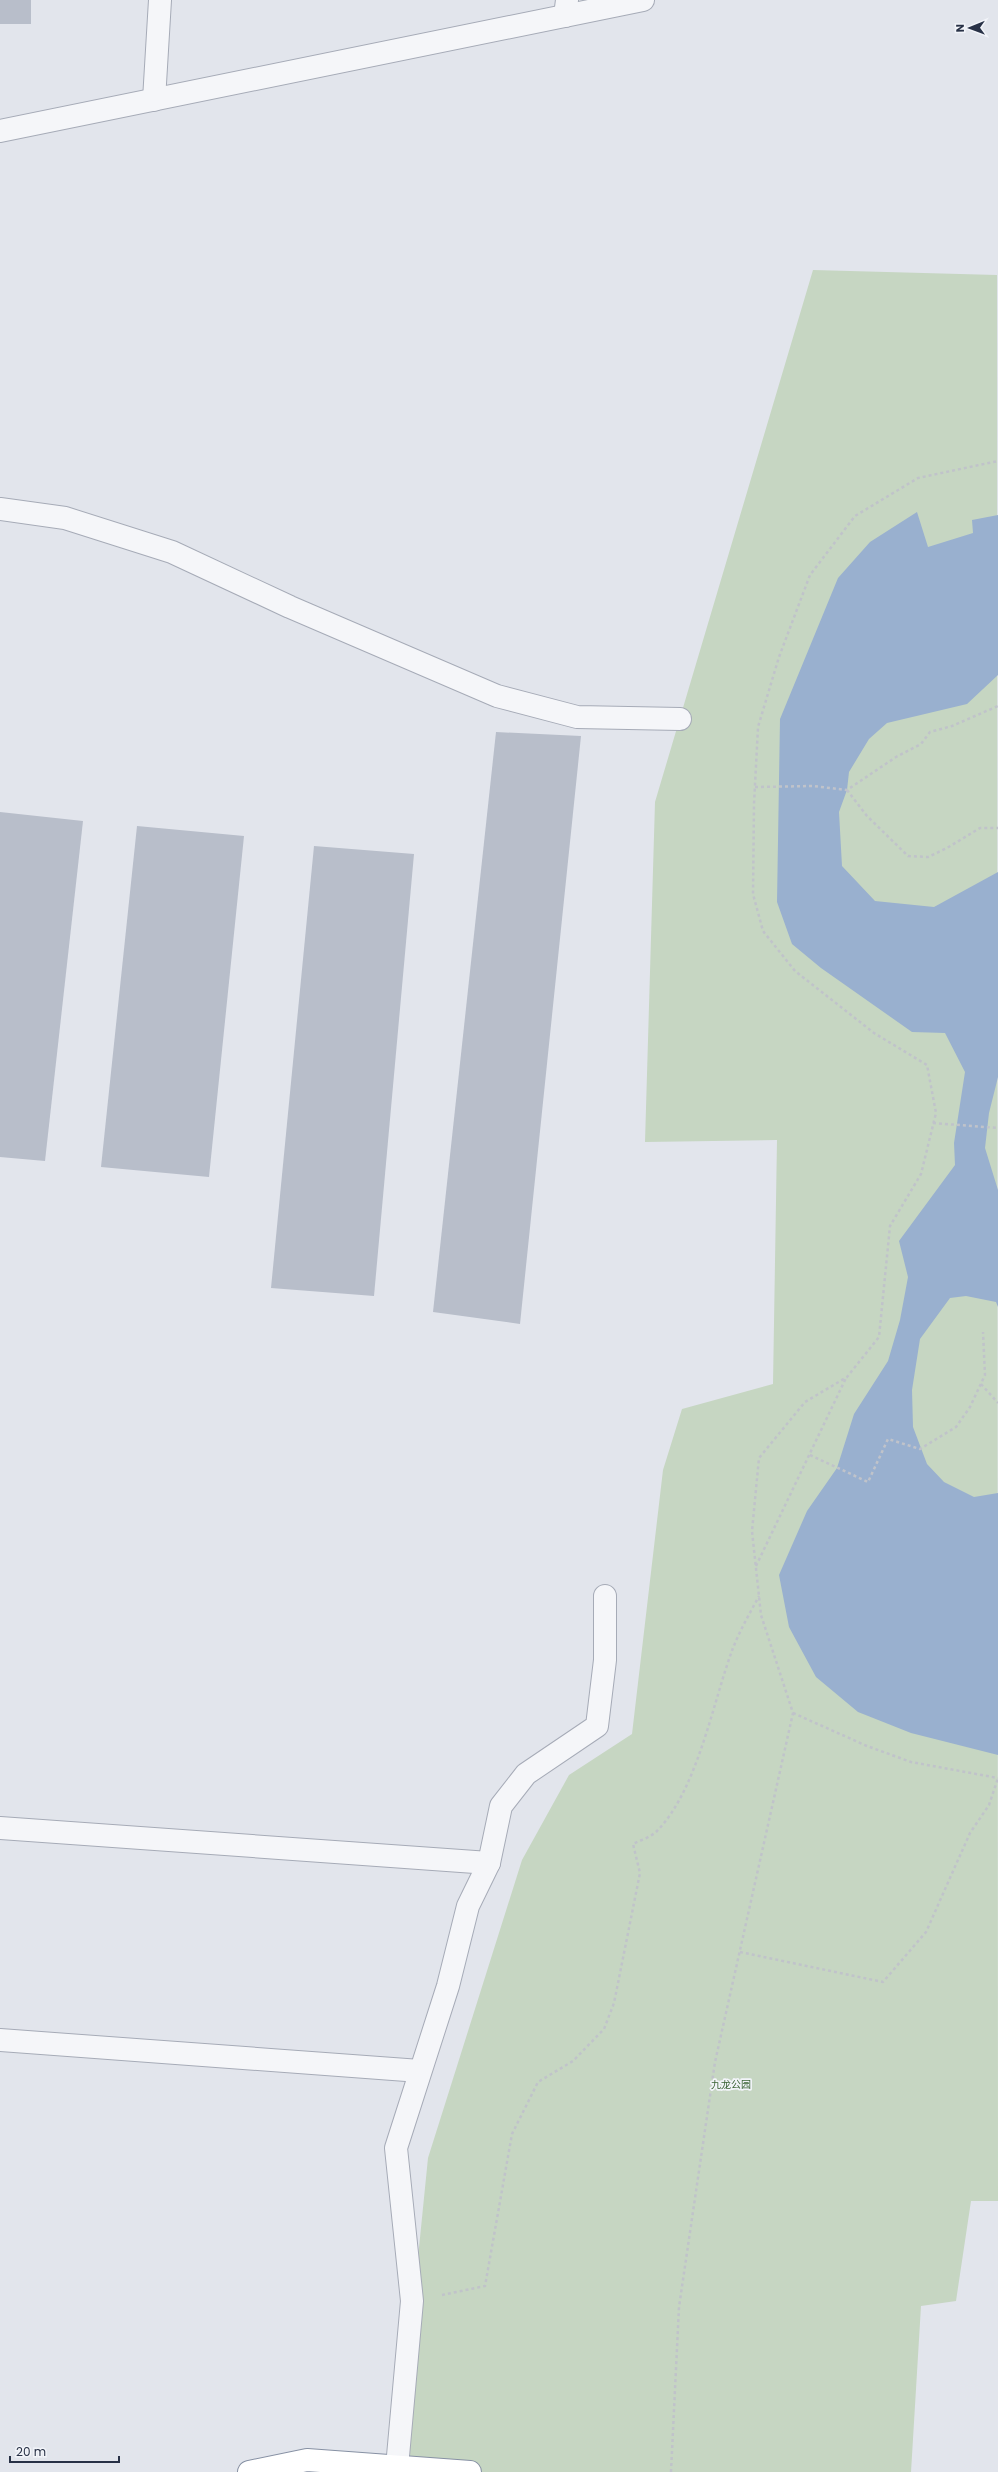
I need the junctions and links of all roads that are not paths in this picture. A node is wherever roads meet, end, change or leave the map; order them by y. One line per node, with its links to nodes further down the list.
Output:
1 (160, 0): 4 (street)
2 (643, 0): 3 (street)
3 (566, 8): 4 (street)
4 (154, 100): 5 (street)
5 (0, 131)
6 (0, 508): 7 (street)
7 (680, 719)
8 (605, 1596): 10 (street)
9 (0, 1828): 10 (street)
10 (489, 1864): 12 (street)
11 (0, 2040): 12 (street)
12 (420, 2071): 13 (street)
13 (397, 2467): 14 (highway); 15 (highway)
14 (249, 2472)
15 (470, 2472)

